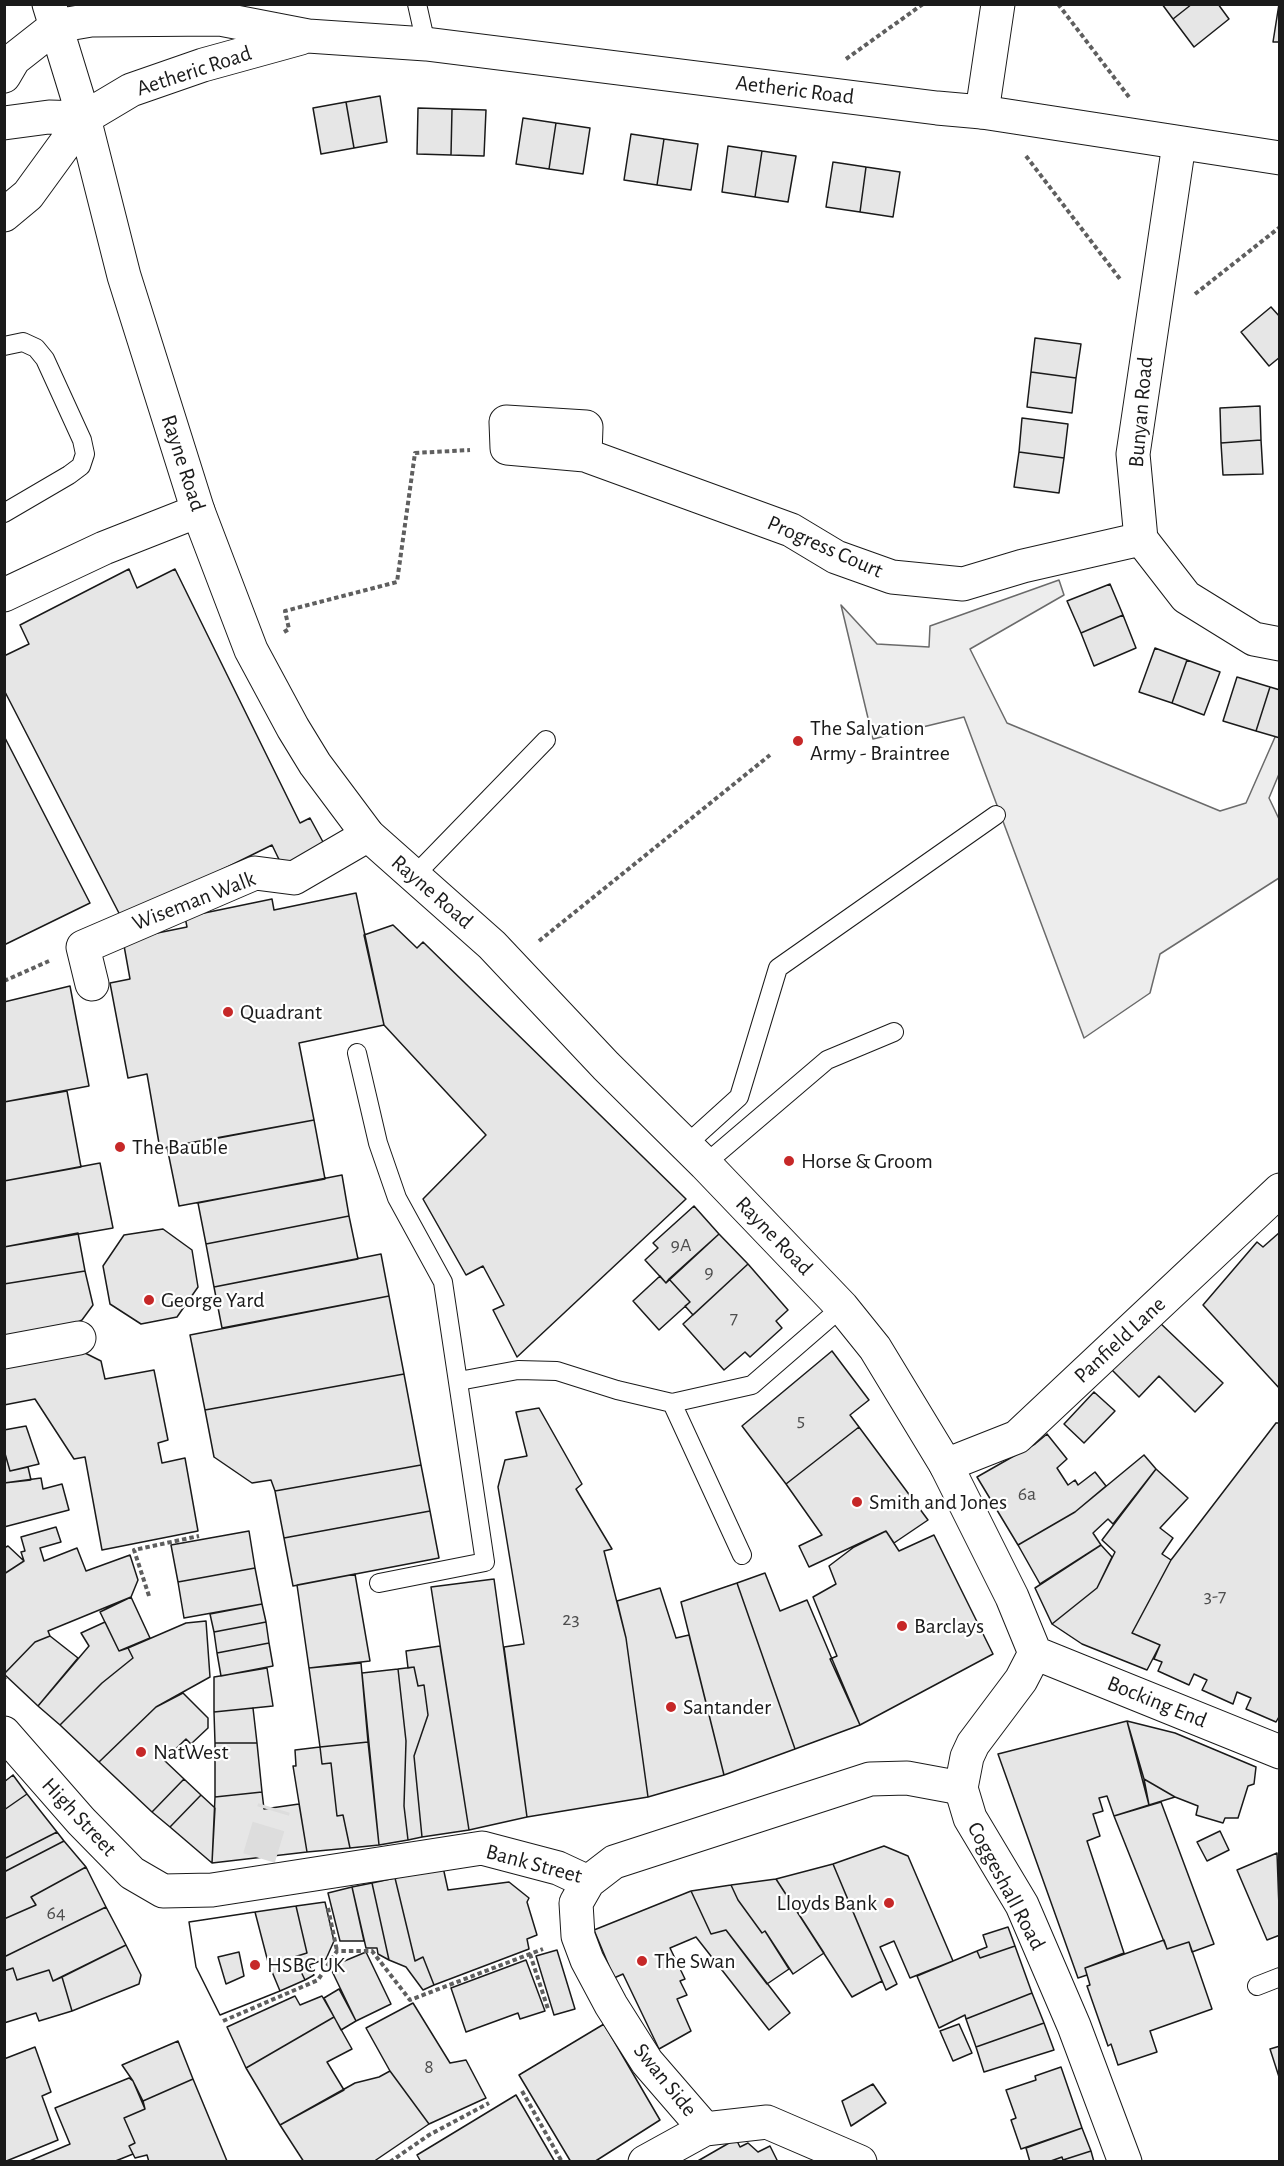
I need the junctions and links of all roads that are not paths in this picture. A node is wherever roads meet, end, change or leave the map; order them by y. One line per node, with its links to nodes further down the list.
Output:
1 (417, 4): 5 (lane)
2 (998, 4): 7 (street)
3 (52, 15): 4 (street, Aetheric Road); 6 (street); 8 (street, Rayne Road)
4 (308, 36): 5 (street, Aetheric Road); 8 (street, Aetheric Road)
5 (426, 44): 7 (street, Aetheric Road)
6 (4, 76)
7 (982, 112): 10 (street, Aetheric Road)
8 (84, 118): 9 (street); 12 (street); 15 (street, Rayne Road)
9 (4, 123)
10 (1179, 144): 11 (street, Aetheric Road); 17 (street, Bunyan Road)
11 (1280, 158)
12 (4, 215)
13 (4, 346): 16 (lane)
14 (507, 448): 17 (street, Progress Court)
15 (198, 512): 18 (street); 22 (street, Rayne Road)
16 (4, 513)
17 (1141, 539): 19 (street)
18 (4, 595)
19 (1280, 644)
20 (546, 740): 23 (lane)
21 (996, 815): 27 (lane)
22 (368, 835): 23 (street, Rayne Road); 24 (street, Wiseman Walk)
23 (414, 876): 27 (street, Rayne Road)
24 (92, 984)
25 (894, 1032): 27 (lane)
26 (357, 1053): 32 (lane)
27 (696, 1155): 29 (street, Rayne Road)
28 (1280, 1190): 34 (street, Panfield Lane)
29 (842, 1306): 33 (lane); 34 (street, Rayne Road)
30 (79, 1338): 31 (street)
31 (4, 1352)
32 (459, 1381): 33 (lane); 36 (lane)
33 (672, 1403): 35 (lane)
34 (946, 1465): 37 (street, Rayne Road)
35 (742, 1555)
36 (379, 1583)
37 (1035, 1653): 39 (street, Bocking End); 40 (street, Coggeshall Road)
38 (4, 1733): 42 (street, High Street)
39 (1280, 1752)
40 (961, 1788): 41 (street, Bank Street); 46 (street, Coggeshall Road)
41 (588, 1882): 42 (street, Bank Street); 45 (street, Swan Side)
42 (163, 1891)
43 (1280, 1977): 44 (lane)
44 (1257, 1986)
45 (705, 2129): 47 (street); 48 (street, Swan Side)
46 (1122, 2154)
47 (645, 2162)
48 (860, 2162)

